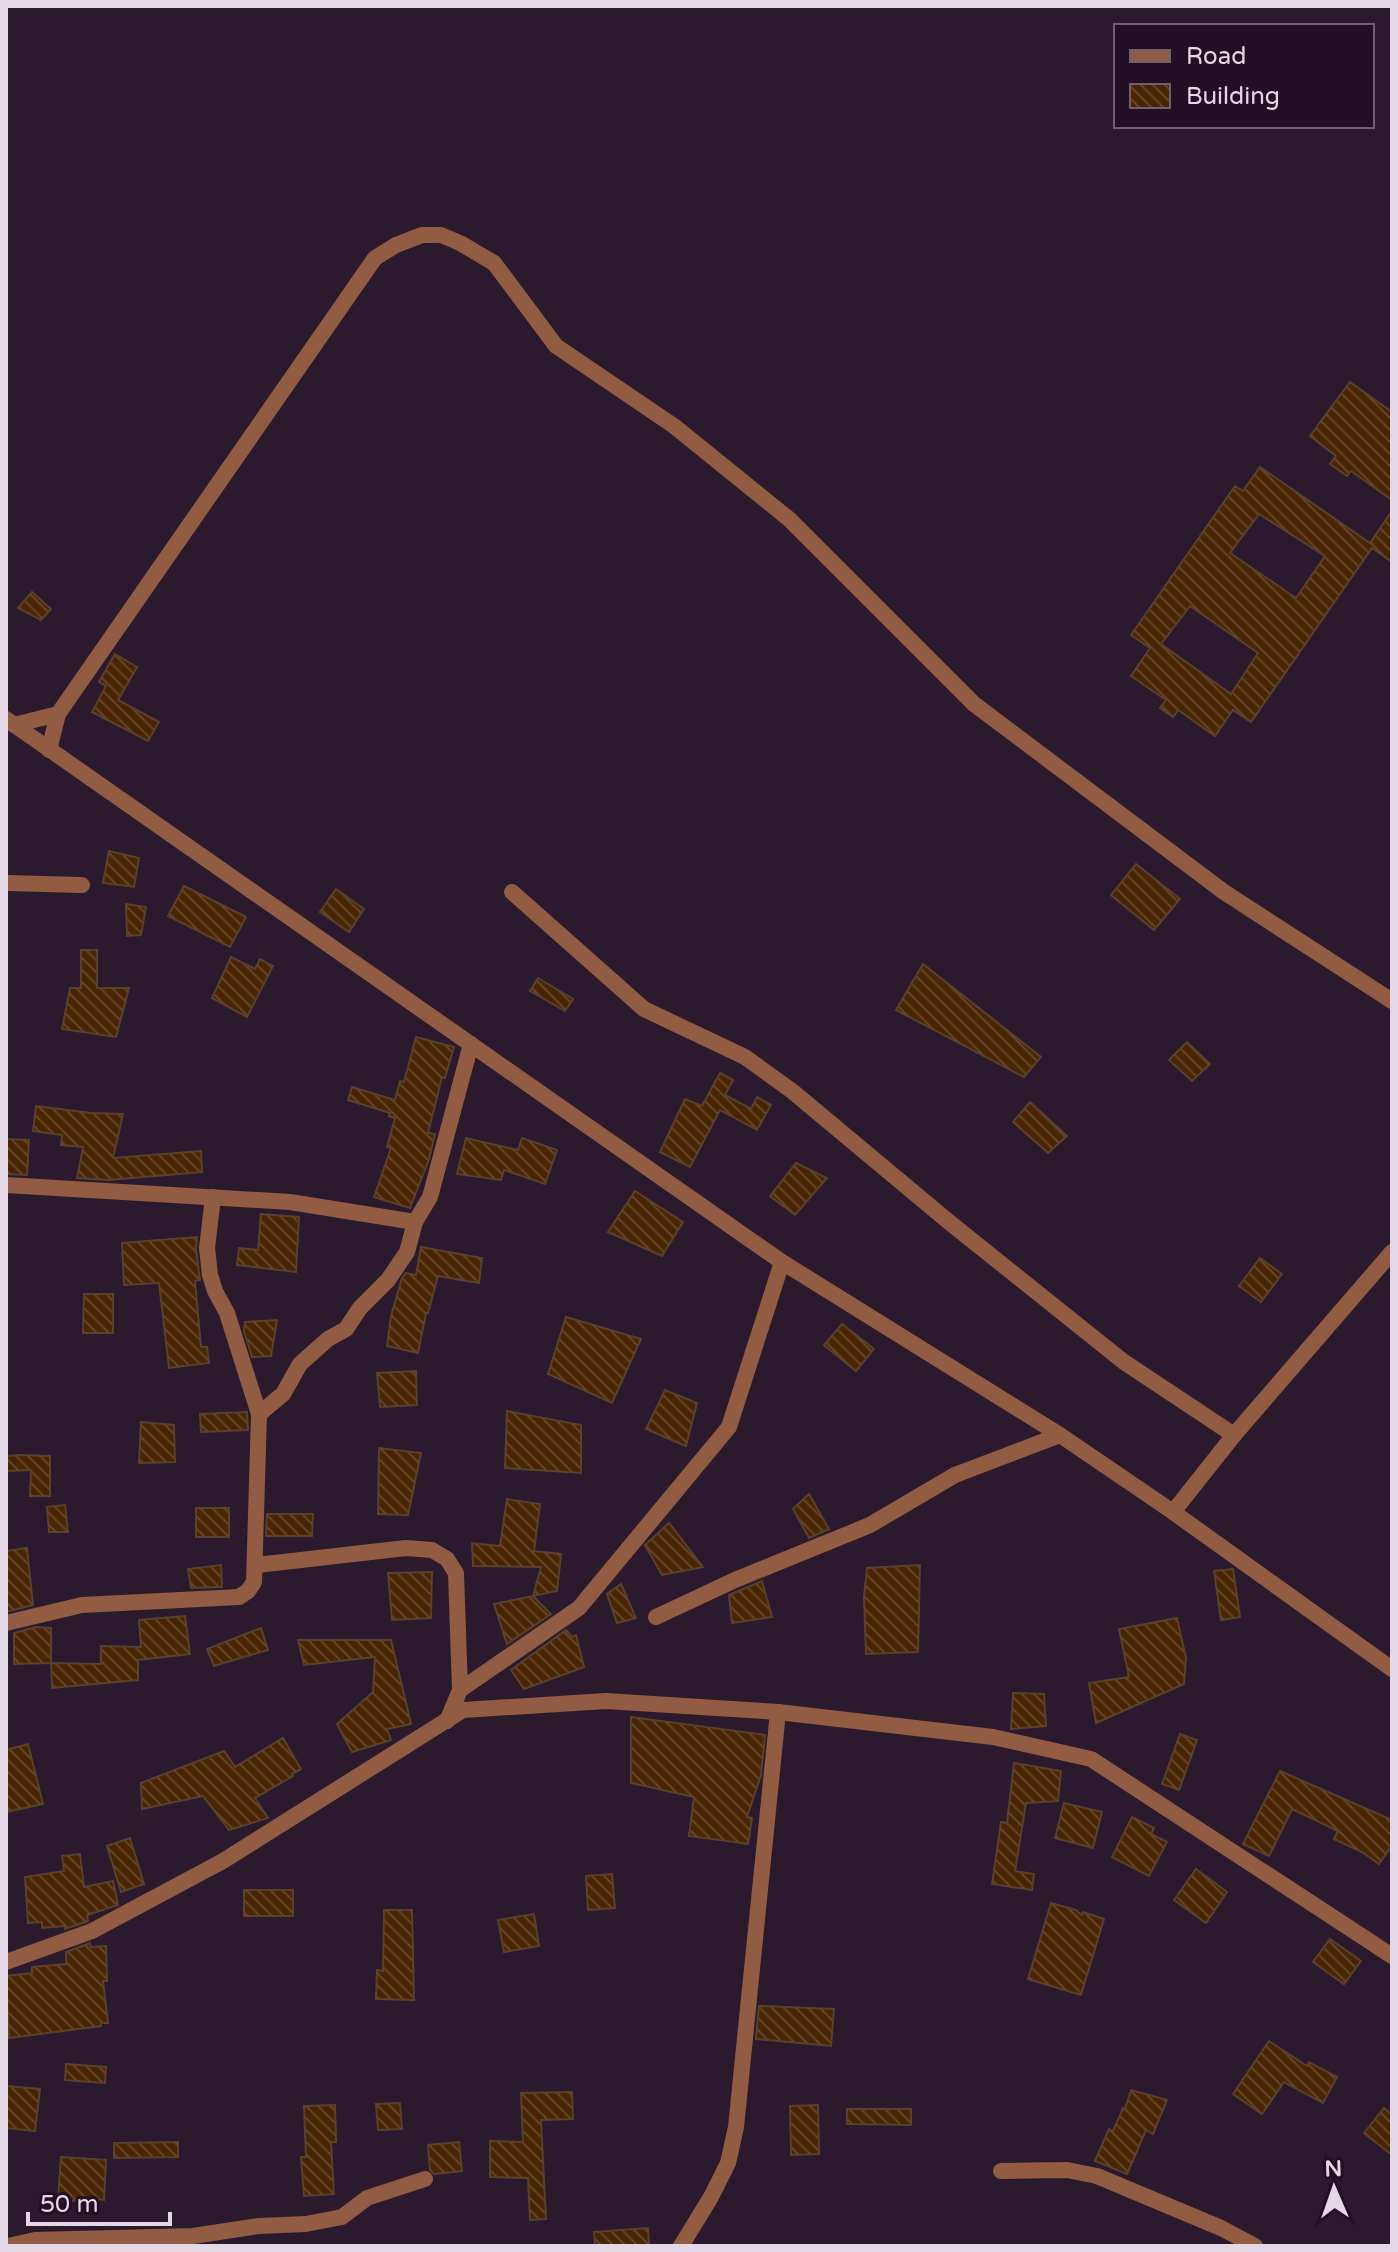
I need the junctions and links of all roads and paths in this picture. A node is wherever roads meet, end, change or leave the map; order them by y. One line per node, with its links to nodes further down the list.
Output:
1 (58, 714): 2 (street); 3 (street); 7 (street)
2 (10, 722): 3 (street)
3 (49, 750): 8 (street)
4 (6, 883): 5 (street)
5 (82, 885)
6 (512, 892): 16 (street)
7 (1392, 1001)
8 (471, 1044): 11 (street); 13 (street)
9 (6, 1185): 10 (street)
10 (213, 1197): 11 (street); 14 (street)
11 (415, 1222): 14 (street)
12 (1392, 1252): 16 (street)
13 (782, 1262): 15 (street); 22 (street)
14 (259, 1414): 18 (street)
15 (1060, 1435): 17 (street); 19 (street)
16 (1234, 1435): 17 (street)
17 (1173, 1512): 21 (street)
18 (257, 1565): 20 (street); 22 (street)
19 (656, 1617)
20 (6, 1623)
21 (1392, 1669)
22 (460, 1690): 24 (street)
23 (778, 1712): 24 (street); 25 (street); 30 (street)
24 (447, 1721): 26 (street)
25 (1392, 1956)
26 (6, 1962)
27 (1001, 2171): 31 (street)
28 (425, 2179): 29 (street)
29 (8, 2246)
30 (681, 2246)
31 (1255, 2246)

